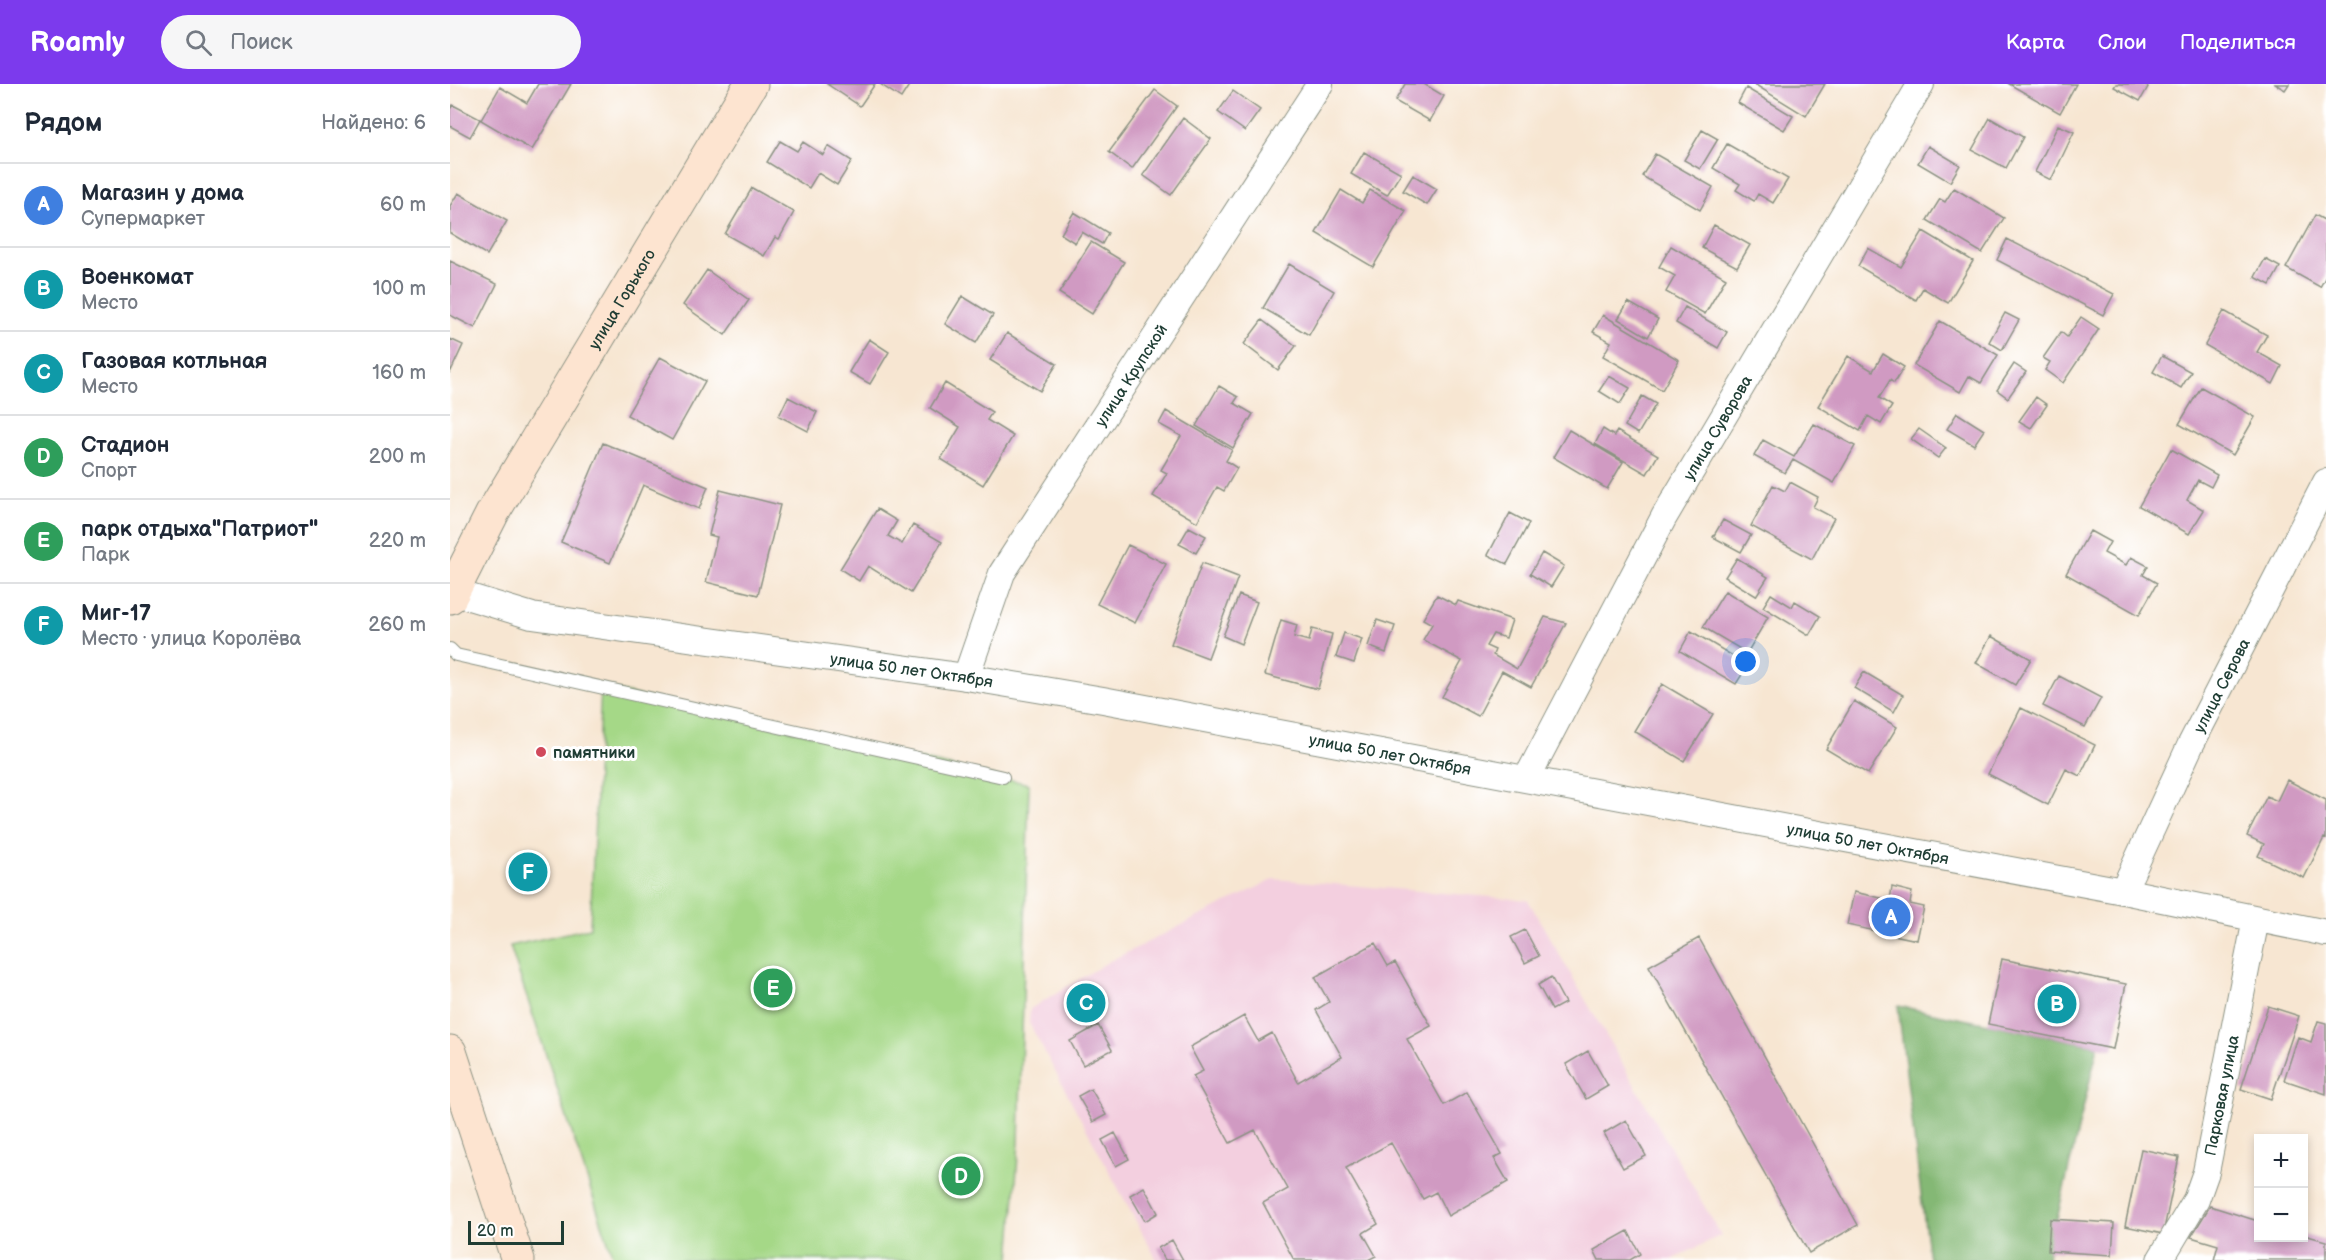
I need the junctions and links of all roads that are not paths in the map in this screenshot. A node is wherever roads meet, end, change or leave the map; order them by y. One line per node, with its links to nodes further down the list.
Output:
1 (751, 84): 5 (main road, улица Горького)
2 (1320, 84): 7 (street, улица Крупской)
3 (1921, 84): 9 (street, улица Суворова)
4 (2326, 482): 10 (street, улица Серова)
5 (451, 584): 7 (street, улица 50 лет Октября)
6 (450, 649): 8 (lane)
7 (966, 677): 9 (street, улица 50 лет Октября)
8 (1003, 777)
9 (1527, 778): 10 (street, улица 50 лет Октября)
10 (2123, 891): 11 (street, улица 50 лет Октября)
11 (2256, 919): 12 (street, улица 50 лет Октября); 15 (street, Парковая улица)
12 (2326, 933)
13 (450, 1052): 14 (main road)
14 (518, 1260)
15 (2160, 1260)

